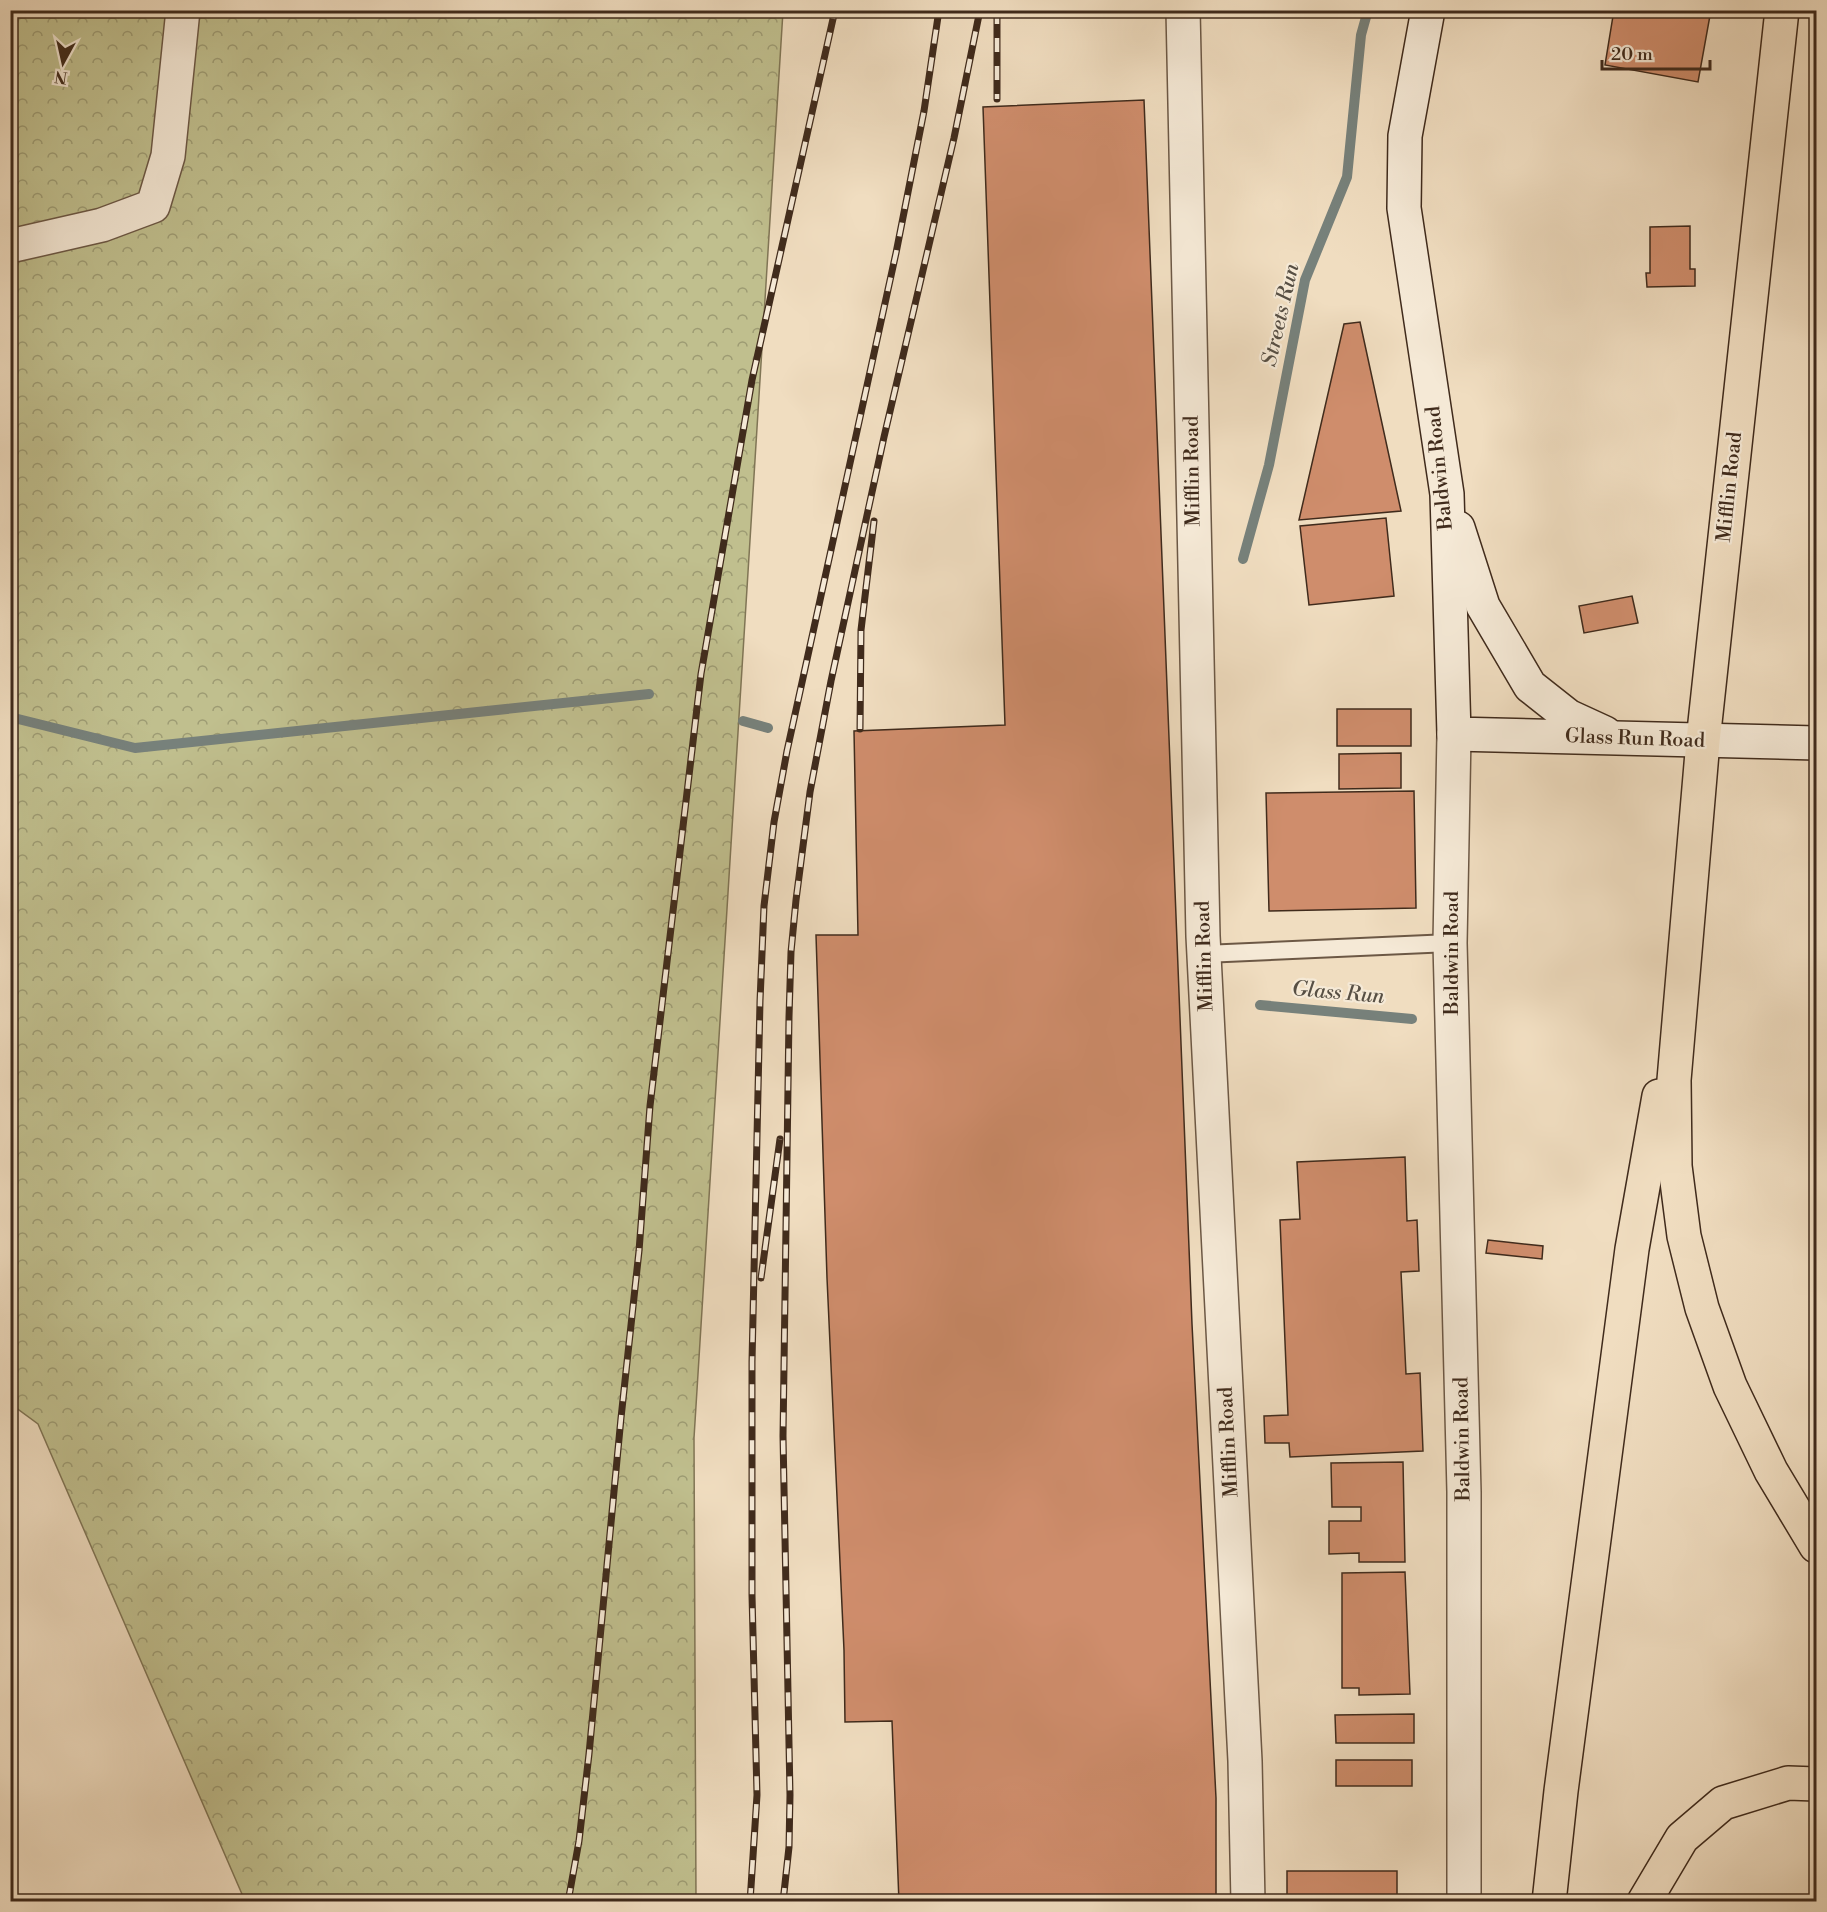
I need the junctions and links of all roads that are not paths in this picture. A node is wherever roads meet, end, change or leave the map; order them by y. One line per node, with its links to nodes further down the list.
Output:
1 (183, 10): 5 (street)
2 (1183, 10): 12 (street, Mifflin Road)
3 (1428, 10): 6 (street, Baldwin Road)
4 (1782, 10): 9 (main road, Mifflin Road)
5 (10, 246)
6 (1447, 494): 7 (street, Baldwin Road); 8 (street)
7 (1454, 734): 8 (street, Glass Run Road); 11 (street, Baldwin Road)
8 (1615, 737): 9 (street, Glass Run Road)
9 (1703, 741): 10 (street, Glass Run Road); 13 (main road, Mifflin Road)
10 (1816, 743)
11 (1450, 943): 12 (lane); 17 (street, Baldwin Road)
12 (1204, 954): 16 (street, Mifflin Road)
13 (1682, 964): 14 (main road); 18 (main road)
14 (1816, 1545)
15 (1816, 1784): 19 (main road)
16 (1248, 1902)
17 (1464, 1902)
18 (1549, 1902)
19 (1644, 1902)

